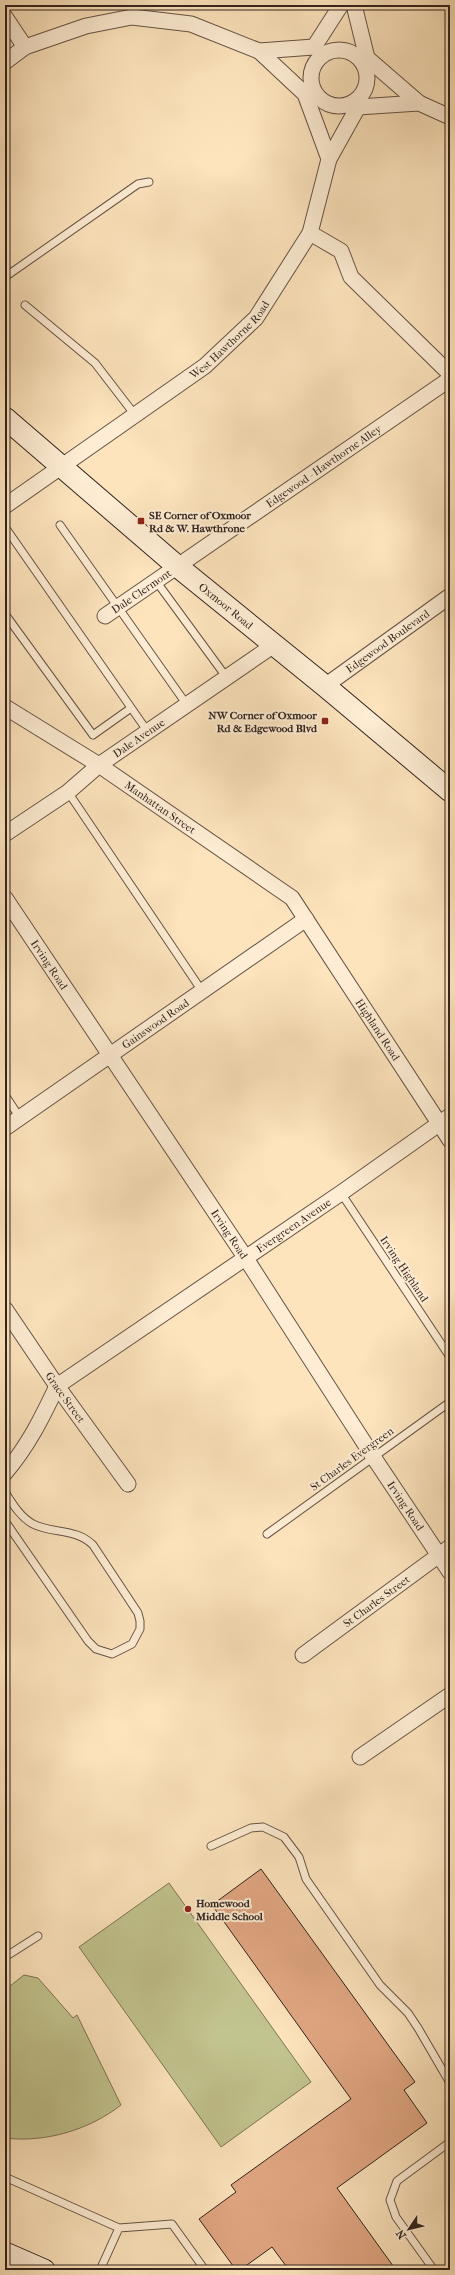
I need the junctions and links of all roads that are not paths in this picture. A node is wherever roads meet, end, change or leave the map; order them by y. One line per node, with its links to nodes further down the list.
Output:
1 (341, 5): 6 (street)
2 (354, 5): 7 (street)
3 (5, 17): 4 (street)
4 (25, 47): 5 (street); 8 (street)
5 (259, 50): 6 (street); 9 (street)
6 (318, 52): 7 (street); 9 (street)
7 (365, 60): 10 (street); 11 (street)
8 (5, 62)
9 (309, 92): 10 (street); 13 (street)
10 (356, 103): 11 (street); 13 (street, West Hawthorne Road)
11 (419, 103): 12 (street)
12 (450, 117)
13 (329, 159): 15 (street, West Hawthorne Road)
14 (149, 182): 16 (lane)
15 (310, 233): 18 (street); 20 (street, West Hawthorne Road)
16 (5, 277)
17 (26, 305): 20 (lane)
18 (450, 374)
19 (450, 379): 26 (street, Edgewood - Hawthorne Alley)
20 (135, 415): 22 (street, West Hawthorne Road)
21 (5, 418): 22 (main road, Oxmoor Road)
22 (61, 467): 23 (street, West Hawthorne Road); 26 (main road, Oxmoor Road)
23 (5, 506)
24 (60, 524): 29 (lane)
25 (5, 527): 37 (lane)
26 (177, 566): 27 (street, Dale Clermont); 32 (main road, Oxmoor Road)
27 (156, 581): 29 (street, Dale Clermont); 33 (lane)
28 (450, 596): 34 (street, Edgewood Boulevard)
29 (119, 607): 31 (street, Dale Clermont); 35 (lane)
30 (5, 614): 37 (lane)
31 (105, 616)
32 (274, 645): 33 (street, Dale Avenue); 34 (main road, Oxmoor Road)
33 (227, 678): 35 (street, Dale Avenue)
34 (325, 686): 40 (main road, Oxmoor Road)
35 (187, 705): 38 (street, Dale Avenue)
36 (5, 708): 39 (street, Manhattan Street)
37 (131, 708): 38 (lane)
38 (148, 732): 39 (street, Dale Avenue)
39 (99, 765): 41 (street, Dale Avenue); 44 (street, Manhattan Street)
40 (450, 791)
41 (68, 792): 42 (street, Dale Avenue); 45 (lane)
42 (5, 834)
43 (5, 898): 46 (street, Irving Road)
44 (306, 918): 45 (street, Gainswood Road); 49 (street, Highland Road)
45 (202, 991): 46 (street, Gainswood Road)
46 (110, 1054): 48 (street, Gainswood Road); 53 (street, Irving Road)
47 (5, 1095): 48 (lane)
48 (20, 1118): 50 (street, Gainswood Road)
49 (444, 1120): 51 (street, Highland Road); 52 (street, Evergreen Avenue)
50 (5, 1128)
51 (450, 1140)
52 (341, 1193): 53 (street, Evergreen Avenue); 55 (lane, Irving Highland)
53 (245, 1257): 56 (street, Evergreen Avenue); 58 (street, Irving Road)
54 (5, 1309): 56 (street, Grace Street)
55 (450, 1357)
56 (57, 1386): 59 (street); 60 (street, Grace Street)
57 (450, 1402): 58 (lane, St Charles Evergreen)
58 (374, 1458): 63 (lane, St Charles Evergreen); 64 (street, Irving Road)
59 (5, 1474)
60 (128, 1484)
61 (5, 1492): 62 (lane)
62 (5, 1522)
63 (266, 1534)
64 (444, 1551): 65 (street, Irving Road); 66 (street, St Charles Street)
65 (450, 1572)
66 (303, 1655)
67 (450, 1695): 68 (street)
68 (360, 1757)
69 (211, 1846): 72 (lane)
70 (38, 1936): 71 (lane)
71 (5, 1957)
72 (450, 2083)
73 (450, 2142): 80 (lane)
74 (5, 2177): 75 (lane)
75 (119, 2228): 78 (lane); 79 (lane)
76 (5, 2253): 77 (main road)
77 (44, 2270)
78 (100, 2270)
79 (205, 2270)
80 (434, 2270)

